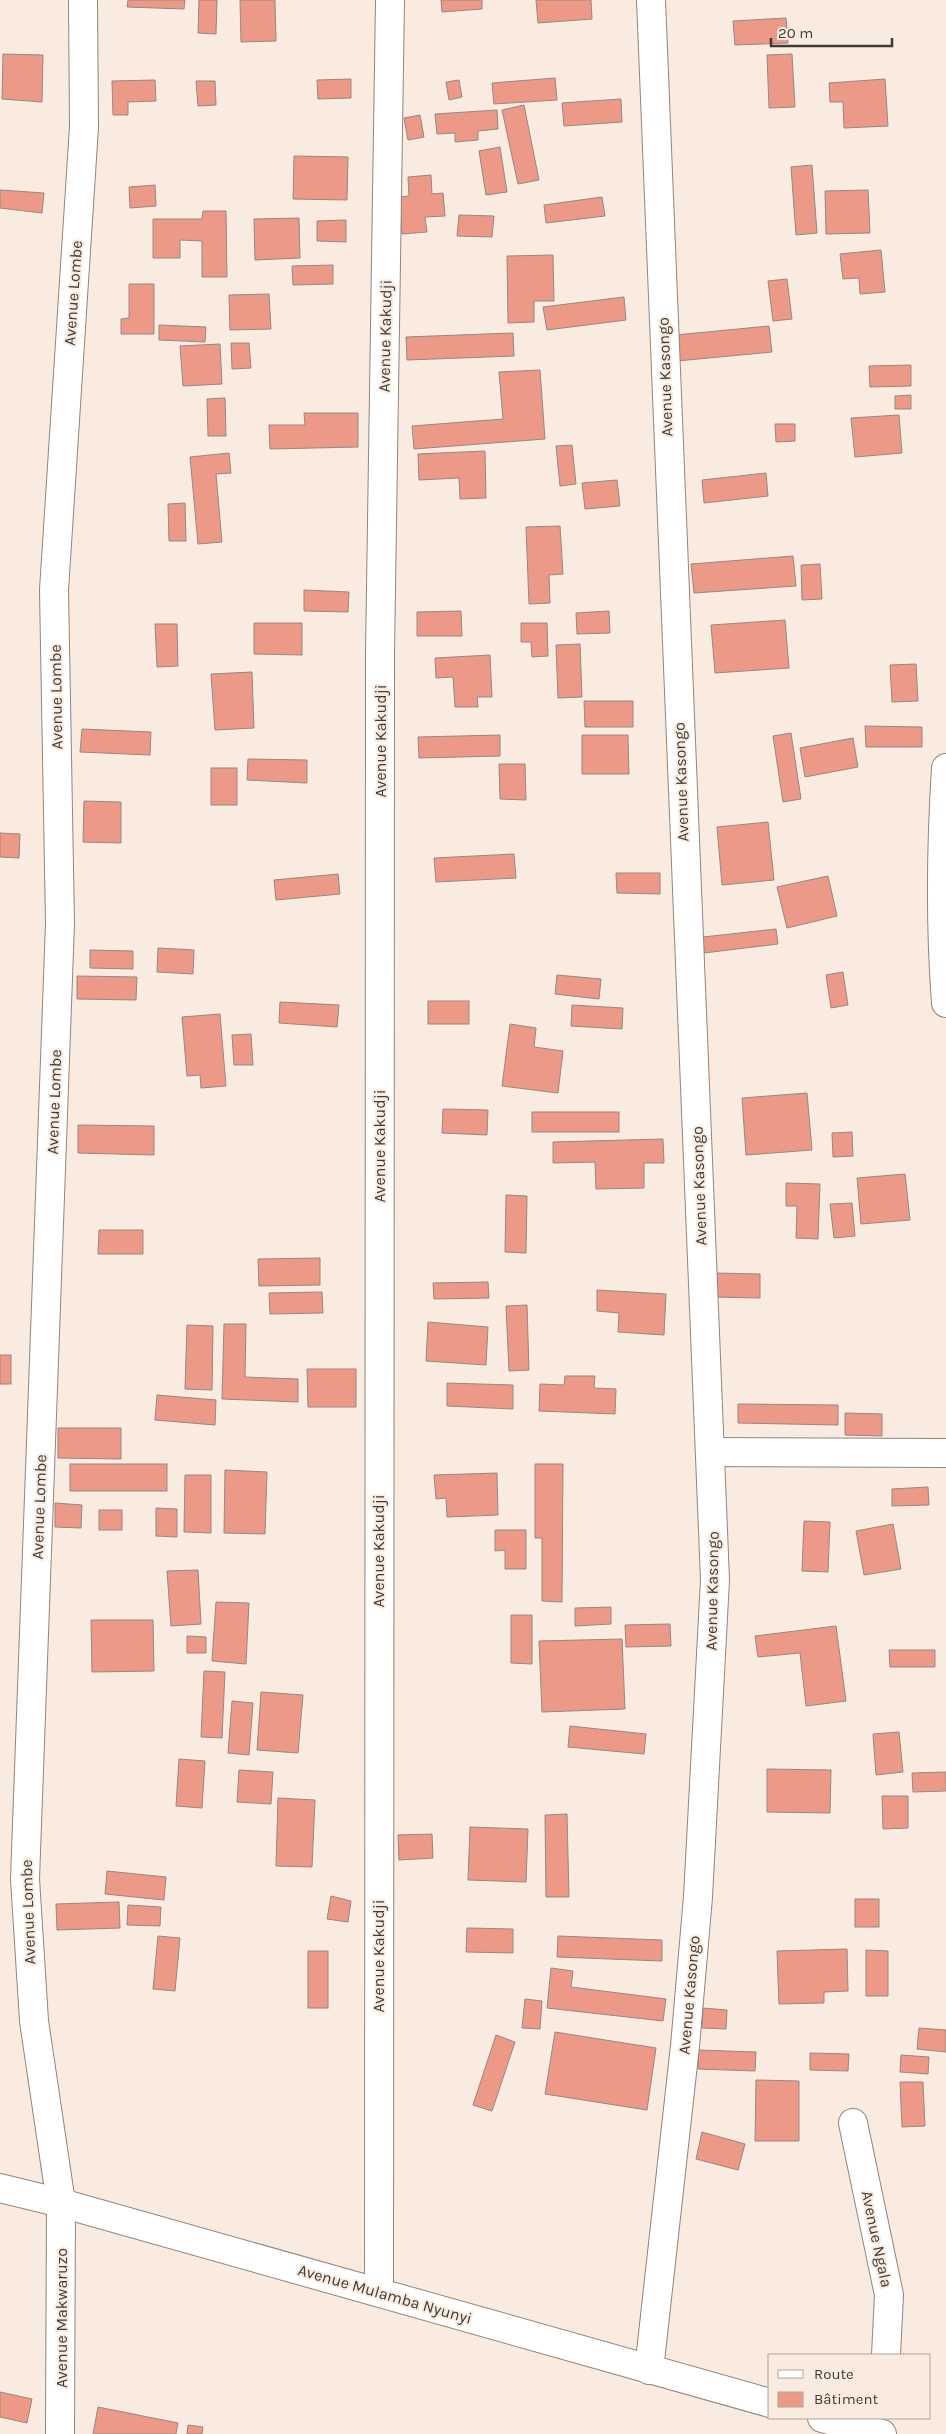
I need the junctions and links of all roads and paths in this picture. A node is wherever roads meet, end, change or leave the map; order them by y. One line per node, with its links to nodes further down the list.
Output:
1 (83, 0): 11 (street, Avenue Lombe)
2 (390, 0): 12 (street, Avenue Kakudji)
3 (651, 0): 7 (street, Avenue Kasongo)
4 (946, 768): 5 (street)
5 (943, 887): 6 (street)
6 (946, 1003)
7 (710, 1452): 8 (street); 14 (street, Avenue Kasongo)
8 (946, 1453)
9 (853, 2123): 13 (street, Avenue Ngala)
10 (0, 2188): 11 (street, Avenue Mulamba Nyunyi)
11 (61, 2203): 12 (street, Avenue Mulamba Nyunyi); 18 (street, Avenue Makwaruzo)
12 (379, 2292): 14 (street, Avenue Mulamba Nyunyi)
13 (886, 2354)
14 (649, 2370): 15 (street, Avenue Mulamba Nyunyi)
15 (768, 2402)
16 (826, 2419): 19 (street)
17 (883, 2419): 19 (street)
18 (60, 2434)
19 (882, 2434)

